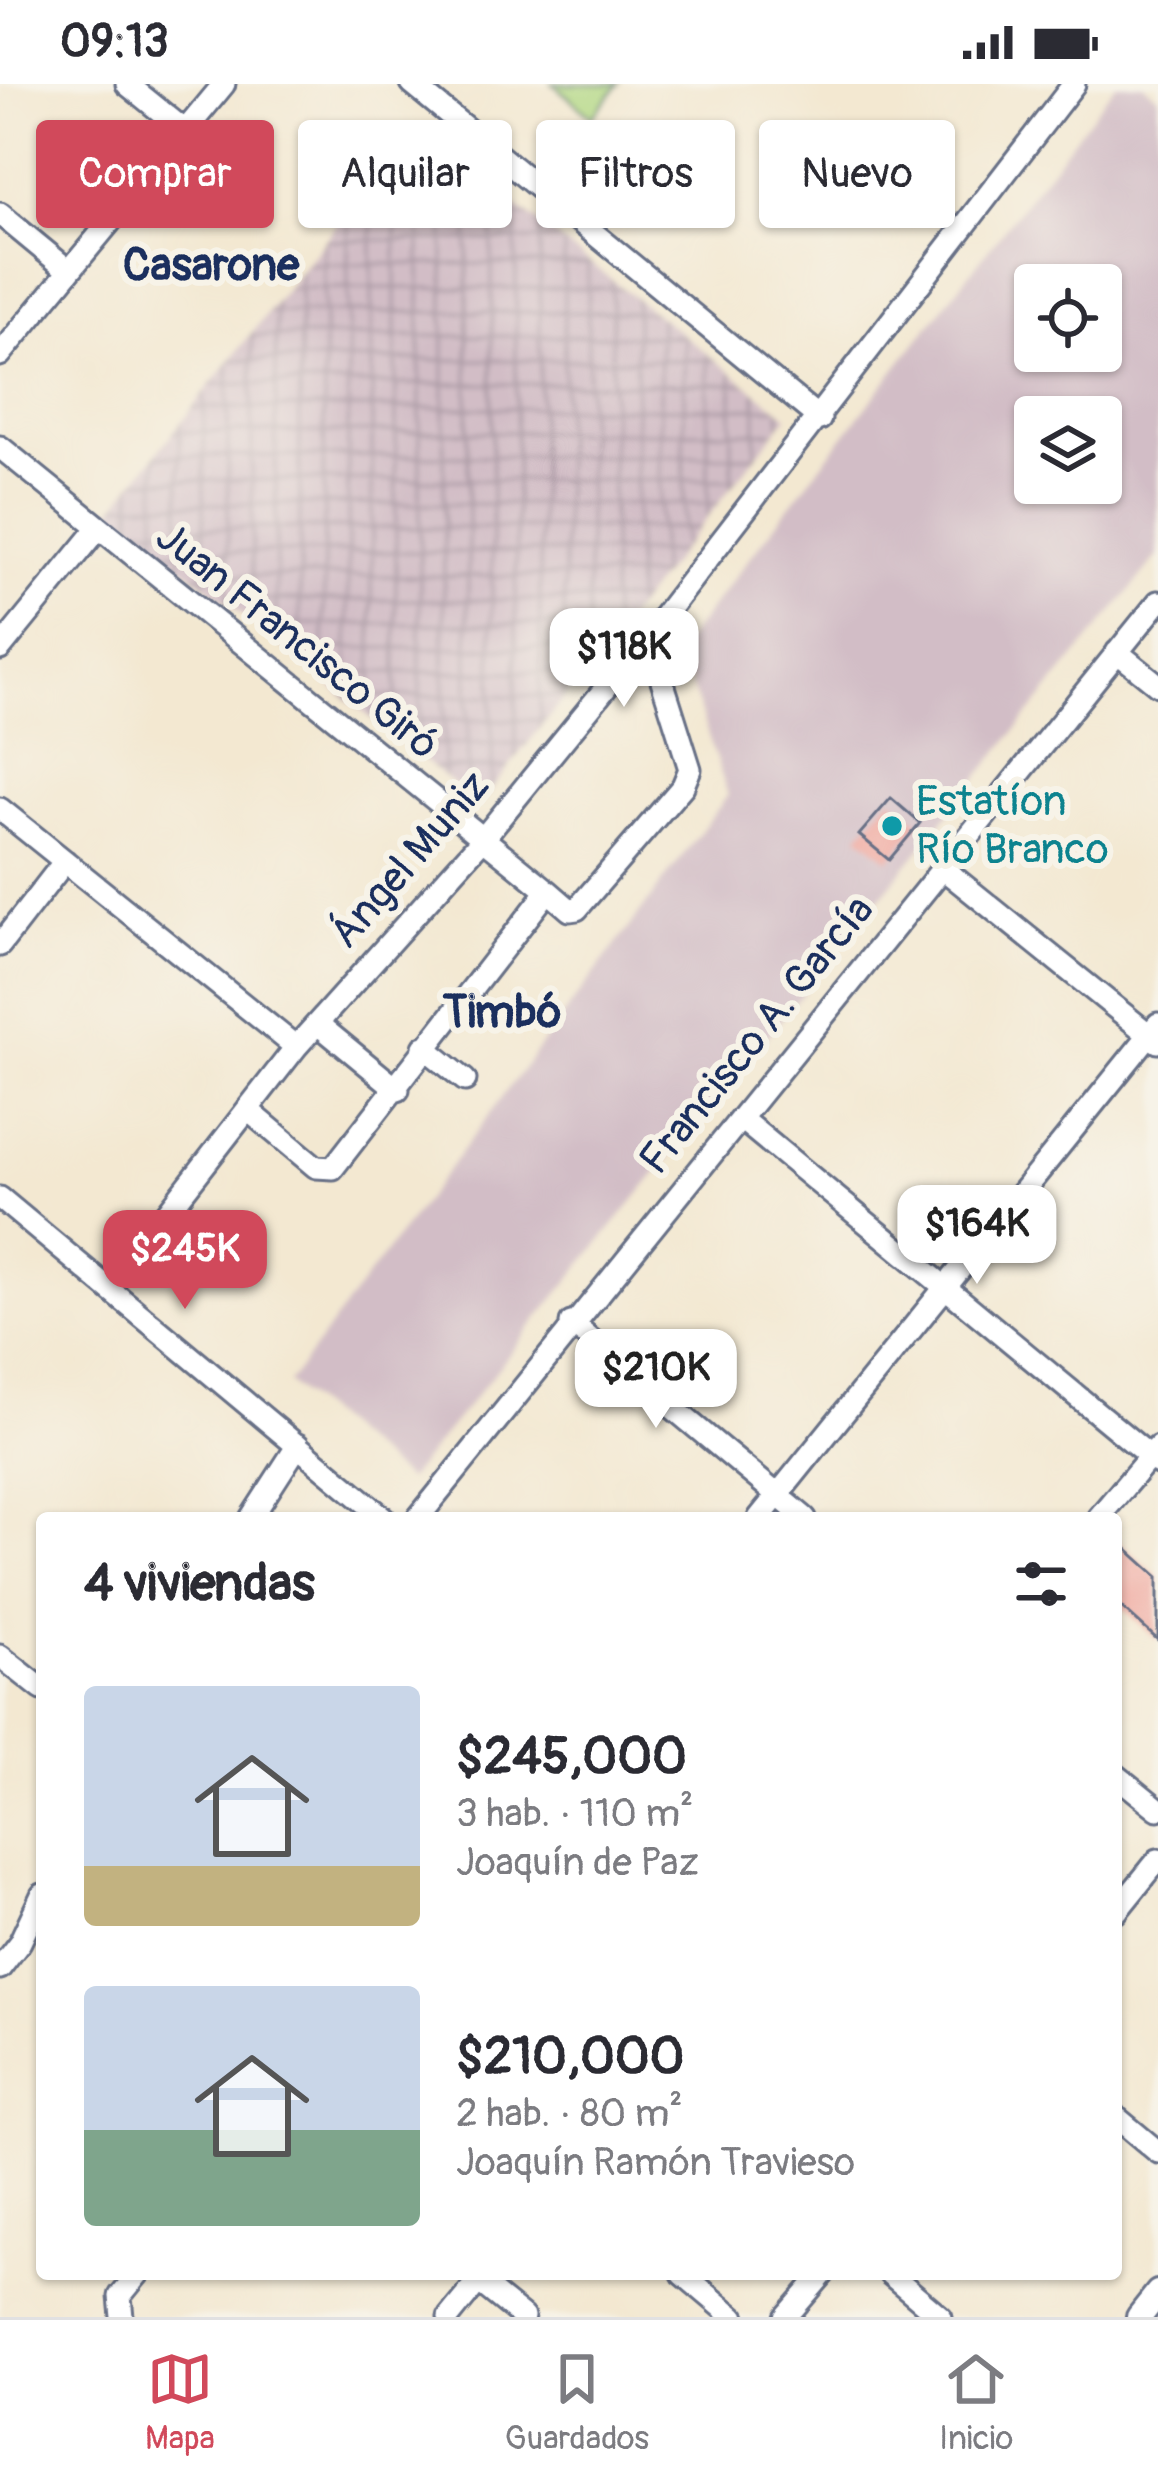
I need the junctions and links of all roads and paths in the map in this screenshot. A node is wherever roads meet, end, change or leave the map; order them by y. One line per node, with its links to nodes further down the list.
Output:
1 (127, 84): 5 (street)
2 (224, 84): 6 (street)
3 (412, 84): 11 (street)
4 (1075, 84): 11 (street, Ángel Muniz)
5 (171, 120)
6 (194, 120)
7 (0, 214): 9 (street)
8 (105, 228): 9 (street)
9 (69, 271): 10 (street)
10 (0, 355)
11 (820, 418): 15 (street, Ángel Muniz)
12 (0, 447): 13 (street, Juan Francisco Giró)
13 (98, 530): 16 (street); 20 (street, Juan Francisco Giró)
14 (1158, 602): 17 (street, Francisco A. García)
15 (648, 636): 20 (street, Ángel Muniz); 23 (street)
16 (0, 649)
17 (1117, 652): 18 (street); 22 (street, Francisco A. García)
18 (1158, 685)
19 (0, 809): 21 (street)
20 (481, 841): 23 (street, Juan Francisco Giró); 25 (street, Ángel Muniz)
21 (65, 862): 24 (street); 27 (street)
22 (941, 867): 26 (street); 32 (street, Francisco A. García)
23 (548, 891): 28 (street)
24 (0, 945)
25 (320, 1025): 27 (street, Ángel Muniz); 30 (street)
26 (1155, 1033): 35 (street)
27 (296, 1047): 31 (street, Ángel Muniz)
28 (424, 1047): 29 (street); 30 (street)
29 (465, 1080)
30 (398, 1090): 31 (street)
31 (248, 1110): 34 (street, Ángel Muniz)
32 (741, 1119): 35 (street); 36 (street, Francisco A. García)
33 (0, 1198): 34 (street)
34 (110, 1286): 37 (street)
35 (941, 1286): 38 (street); 39 (street)
36 (572, 1323): 39 (street); 42 (street, Francisco A. García)
37 (298, 1445): 40 (street); 41 (street)
38 (1155, 1455): 45 (street)
39 (778, 1496): 43 (street); 44 (street)
40 (255, 1512)
41 (377, 1512)
42 (423, 1512)
43 (764, 1512)
44 (798, 1512)
45 (1103, 1512)
46 (2, 1663): 47 (street)
47 (36, 1685)
48 (1122, 1779): 49 (street)
49 (1158, 1809)
50 (1158, 1860): 51 (street)
51 (1122, 1905)
52 (31, 1946): 53 (street)
53 (0, 1969)
54 (1122, 2122): 55 (street)
55 (1158, 2152)
56 (133, 2280): 63 (street)
57 (475, 2280): 64 (street)
58 (482, 2280): 65 (street)
59 (689, 2280): 66 (street)
60 (819, 2280): 67 (street)
61 (897, 2280): 68 (street)
62 (1158, 2293): 69 (street)
63 (120, 2313)
64 (449, 2317)
65 (523, 2317)
66 (734, 2317)
67 (786, 2317)
68 (941, 2317)
69 (1138, 2317)

